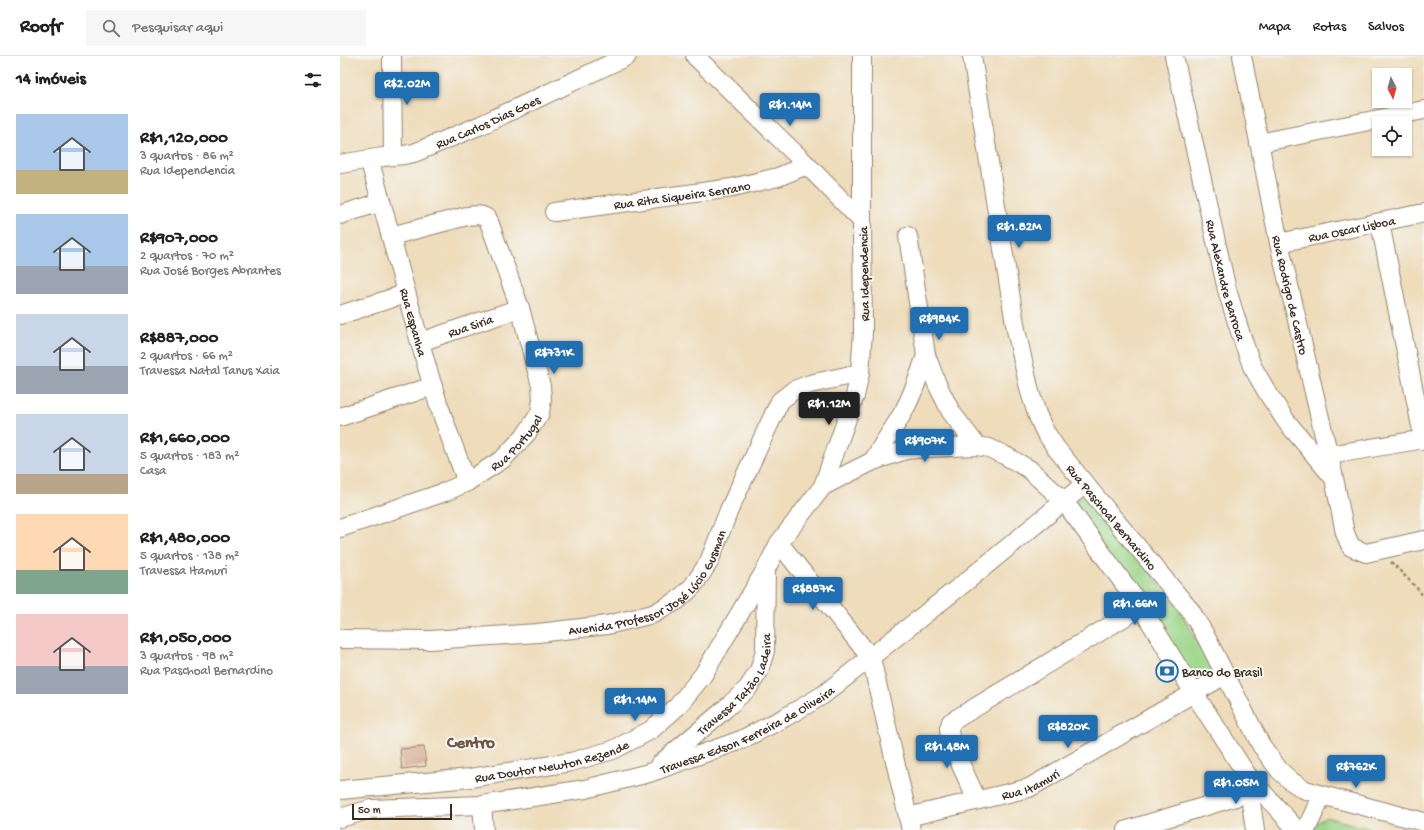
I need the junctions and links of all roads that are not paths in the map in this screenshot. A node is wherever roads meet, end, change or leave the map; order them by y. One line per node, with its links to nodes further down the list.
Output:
1 (392, 56): 10 (street)
2 (627, 56): 10 (street, Rua Carlos Dias Goes)
3 (695, 56): 13 (street)
4 (862, 56): 18 (street, Rua Idependencia)
5 (972, 56): 37 (street, Rua Paschoal Bernardino)
6 (1174, 56): 35 (street, Rua Alexandre Barroca)
7 (1242, 56): 9 (street, Rua Rodrigo de Castro)
8 (1424, 110): 9 (street)
9 (1259, 143): 22 (street, Rua Rodrigo de Castro)
10 (393, 156): 11 (street, Rua Carlos Dias Goes)
11 (369, 159): 12 (street, Rua Carlos Dias Goes); 14 (street, Rua Espanha)
12 (340, 164)
13 (807, 165): 15 (street, Rua Rita Siqueira Serrano); 18 (street)
14 (381, 202): 17 (street); 20 (street, Rua Espanha)
15 (554, 212)
16 (1424, 213): 19 (street, Rua Oscar Lisboa)
17 (340, 215)
18 (862, 221): 28 (street, Rua Idependencia)
19 (1380, 223): 22 (street, Rua Oscar Lisboa); 31 (street)
20 (391, 236): 23 (street, Rua Espanha); 24 (street, Rua Portugal)
21 (908, 236): 27 (street)
22 (1279, 243): 33 (street, Rua Rodrigo de Castro)
23 (405, 294): 25 (street); 26 (street, Rua Espanha)
24 (520, 308): 26 (street, Rua Siria); 36 (street, Rua Portugal)
25 (340, 316)
26 (420, 342): 29 (street, Rua Espanha)
27 (926, 355): 32 (street); 34 (street)
28 (860, 373): 38 (street, Rua Idependencia); 45 (street, Avenida Professor José Lúcio Gusman)
29 (433, 386): 30 (street); 36 (street, Rua Espanha)
30 (340, 417)
31 (1424, 439): 33 (street)
32 (977, 446): 34 (street, Rua Paschoal Bernardino); 39 (street, Rua Paschoal Bernardino)
33 (1329, 455): 35 (street, Rua Rodrigo de Castro)
34 (873, 461): 38 (street, Rua Paschoal Bernardino)
35 (1334, 478): 41 (street, Rua Rodrigo de Castro)
36 (466, 482): 40 (street, Rua Portugal)
37 (1085, 484): 39 (street, Travessa Edson Ferreira de Oliveira); 47 (street, Rua Paschoal Bernardino)
38 (823, 486): 42 (street, Rua Doutor Newton Rezende)
39 (1064, 501): 44 (street, Rua Paschoal Bernardino); 46 (street, Travessa Edson Ferreira de Oliveira)
40 (340, 528)
41 (1424, 540)
42 (778, 543): 43 (street, Rua Doutor Newton Rezende); 46 (street)
43 (766, 569): 49 (street, Travessa Tatão Ladeira); 51 (street, Rua Doutor Newton Rezende)
44 (1141, 607): 48 (street, Rua Paschoal Bernardino); 54 (street)
45 (340, 639)
46 (872, 658): 49 (street, Travessa Edson Ferreira de Oliveira); 60 (street)
47 (1225, 675): 48 (street, Rua Itamuri); 53 (street, Rua Paschoal Bernardino)
48 (1194, 693): 50 (street, Rua Paschoal Bernardino); 54 (street, Rua Itamuri)
49 (649, 773): 55 (street, Travessa Edson Ferreira de Oliveira)
50 (1247, 775): 52 (street, Rua Paschoal Bernardino); 64 (street)
51 (340, 790)
52 (1249, 793): 62 (street); 63 (street, Rua Paschoal Bernardino)
53 (1322, 795): 59 (street, Rua Paschoal Bernardino); 65 (street)
54 (977, 800): 60 (street, Rua Itamuri)
55 (482, 805): 57 (street, Travessa Edson Ferreira de Oliveira); 61 (street)
56 (340, 809): 57 (street)
57 (371, 809): 58 (street, Travessa Edson Ferreira de Oliveira)
58 (340, 818)
59 (1424, 822)
60 (910, 823)
61 (484, 830)
62 (1127, 830)
63 (1255, 830)
64 (1297, 830)
65 (1306, 830)

